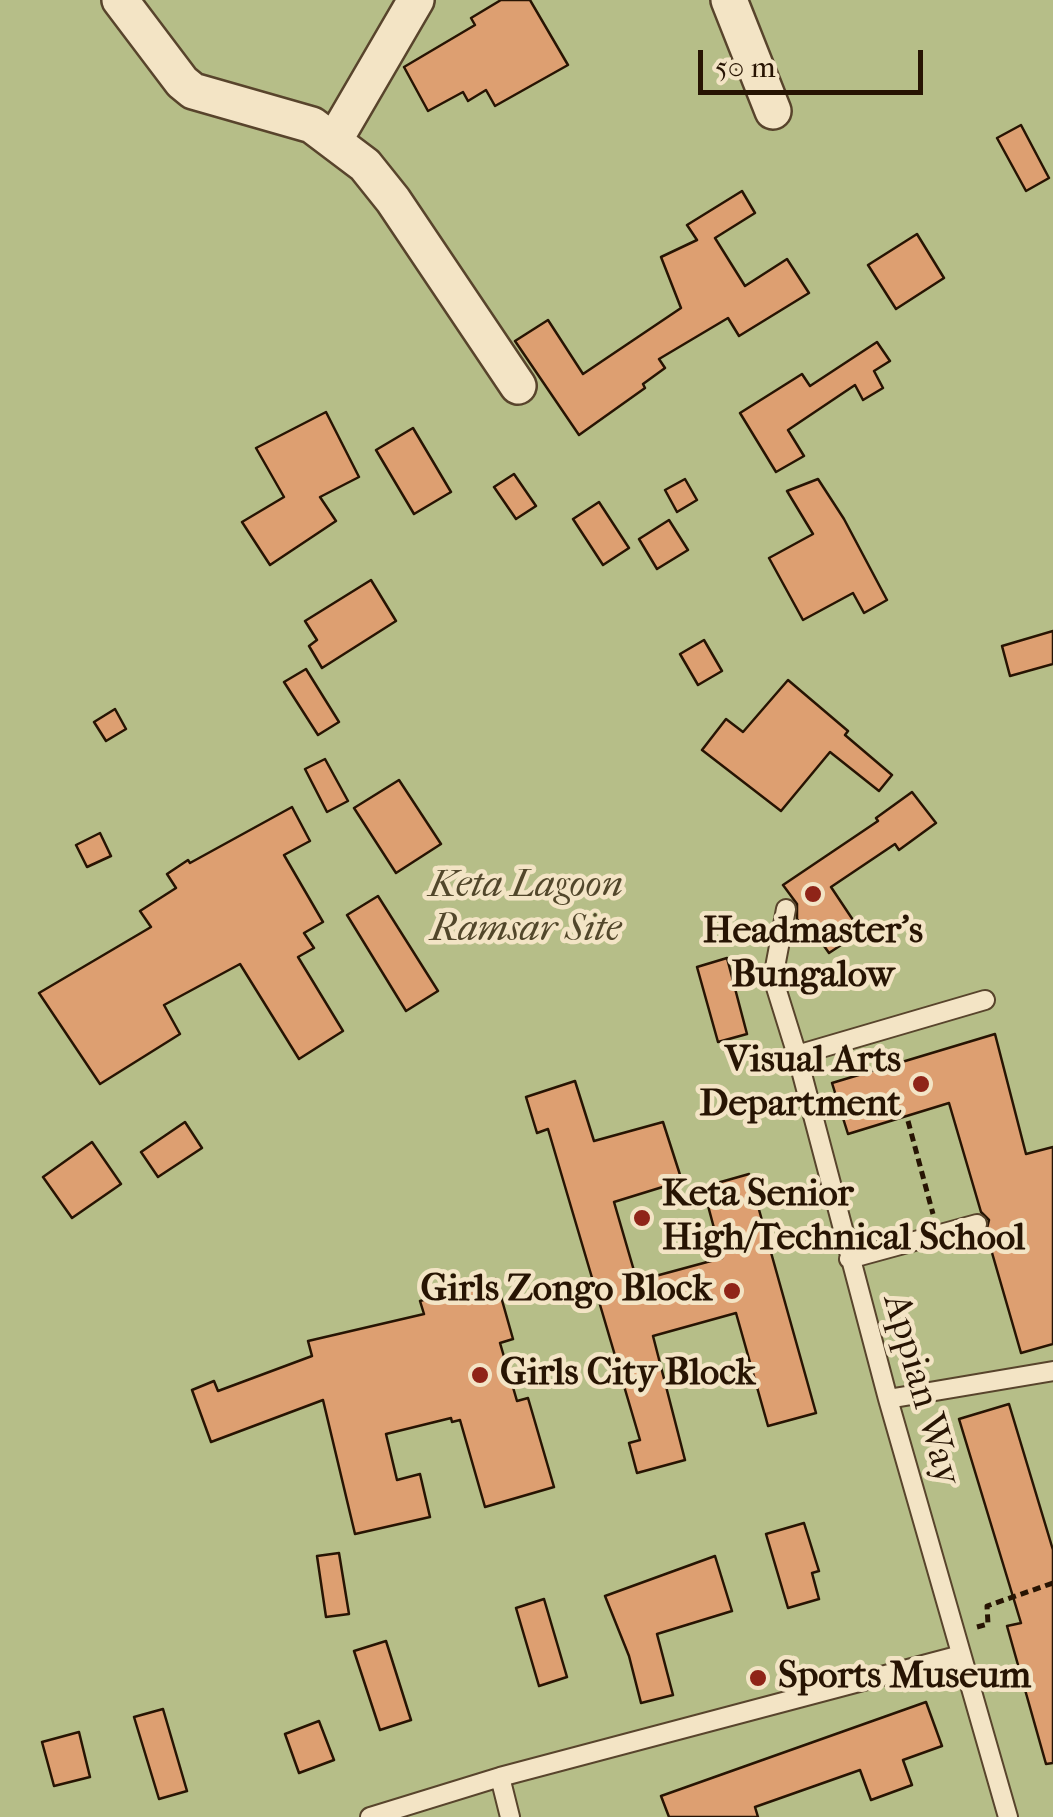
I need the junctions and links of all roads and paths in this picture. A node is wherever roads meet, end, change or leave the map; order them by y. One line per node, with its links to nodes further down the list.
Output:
1 (120, 0): 5 (street)
2 (416, 0): 5 (street)
3 (729, 0): 4 (street)
4 (773, 111)
5 (335, 140): 6 (street)
6 (518, 386)
7 (786, 909): 9 (lane, Appian Way)
8 (985, 1000): 9 (lane)
9 (798, 1055): 13 (lane, Appian Way)
10 (908, 1121): 12 (path)
11 (977, 1224): 12 (lane)
12 (938, 1236): 13 (lane)
13 (849, 1259): 15 (lane, Appian Way)
14 (1053, 1371): 15 (lane)
15 (888, 1399): 17 (lane, Appian Way)
16 (1053, 1583): 17 (path)
17 (955, 1632): 18 (lane, Appian Way)
18 (962, 1655): 19 (lane); 22 (lane, Appian Way)
19 (500, 1777): 20 (lane); 21 (lane)
20 (370, 1817)
21 (510, 1817)
22 (1008, 1817)

